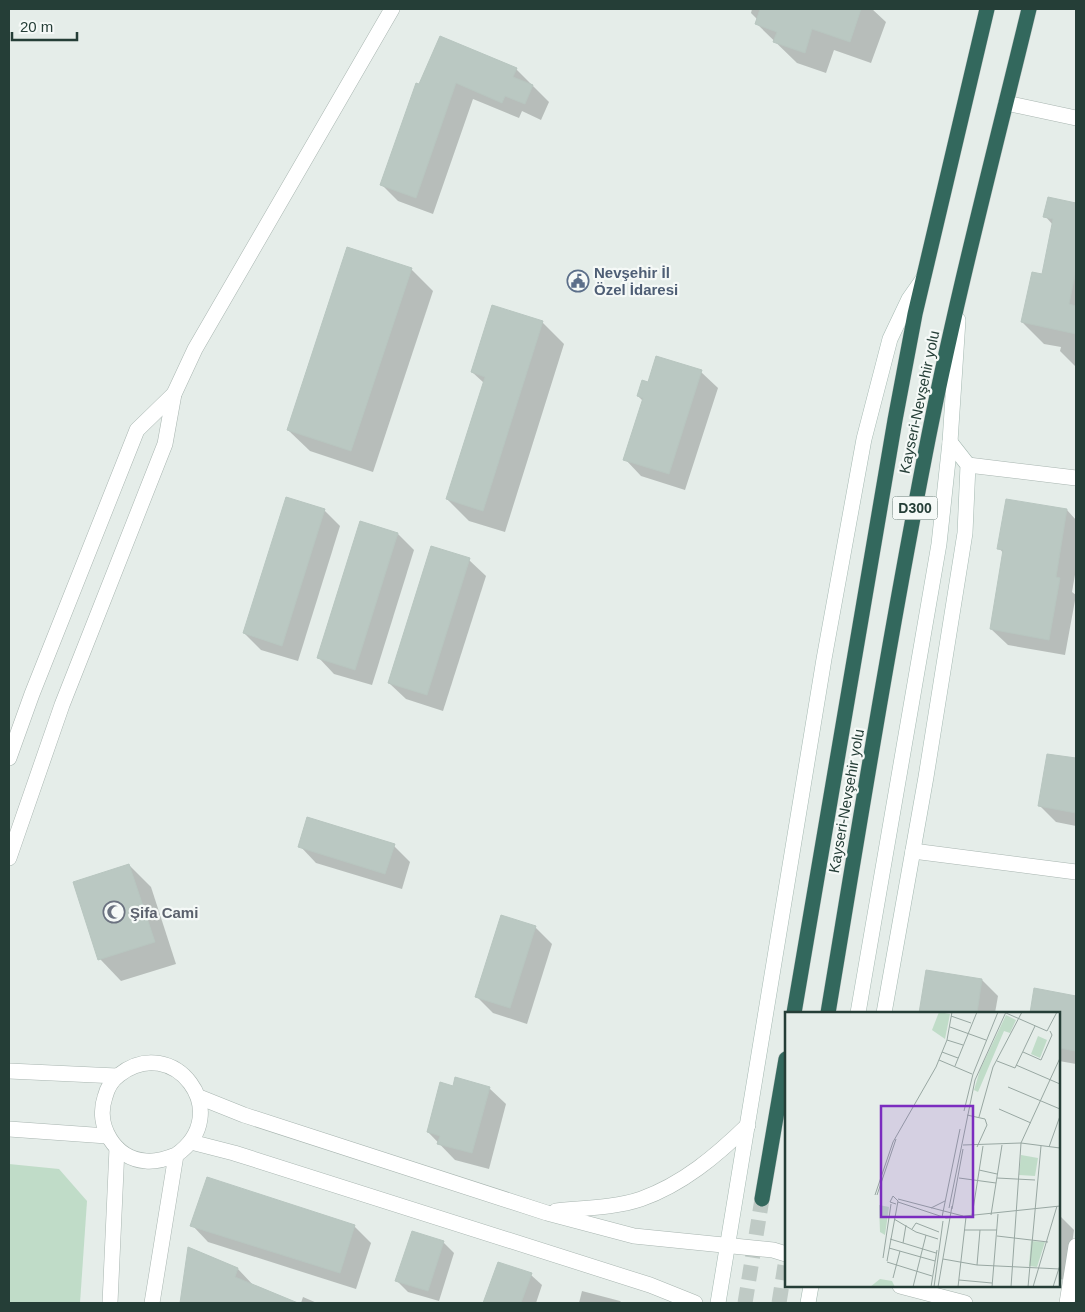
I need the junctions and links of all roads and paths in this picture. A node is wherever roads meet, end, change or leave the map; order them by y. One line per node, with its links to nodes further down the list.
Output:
1 (392, 9): 8 (street)
2 (987, 9): 6 (highway, Kayseri-Nevşehir yolu / D300)
3 (1029, 9): 4 (highway, Kayseri-Nevşehir yolu / D300)
4 (1006, 103): 5 (street); 7 (highway, Kayseri-Nevşehir yolu / D300)
5 (1076, 118)
6 (923, 279): 16 (highway, Kayseri-Nevşehir yolu / D300); 24 (street)
7 (960, 292): 9 (street); 17 (highway, Kayseri-Nevşehir yolu / D300)
8 (174, 394): 12 (street); 14 (street)
9 (950, 442): 10 (street); 18 (street)
10 (968, 465): 11 (street); 13 (street)
11 (1076, 478)
12 (9, 758)
13 (913, 851): 15 (street); 19 (street)
14 (9, 858)
15 (1076, 872)
16 (794, 1012)
17 (828, 1012)
18 (858, 1012)
19 (884, 1012)
20 (785, 1065): 30 (highway)
21 (9, 1071): 22 (street)
22 (117, 1076): 23 (street); 26 (street)
23 (199, 1097): 27 (street); 31 (street)
24 (748, 1125): 31 (street); 32 (street)
25 (9, 1129): 26 (street)
26 (107, 1136): 28 (street)
27 (191, 1142): 29 (street); 39 (street)
28 (117, 1148): 29 (street); 37 (street)
29 (176, 1155): 38 (street)
30 (762, 1199)
31 (547, 1212): 32 (street)
32 (728, 1245): 34 (street); 40 (street)
33 (1076, 1246): 43 (street)
34 (785, 1254)
35 (811, 1287): 41 (street)
36 (904, 1287): 42 (street)
37 (110, 1303)
38 (152, 1303)
39 (695, 1303)
40 (718, 1303)
41 (808, 1303)
42 (965, 1303)
43 (1067, 1303)

